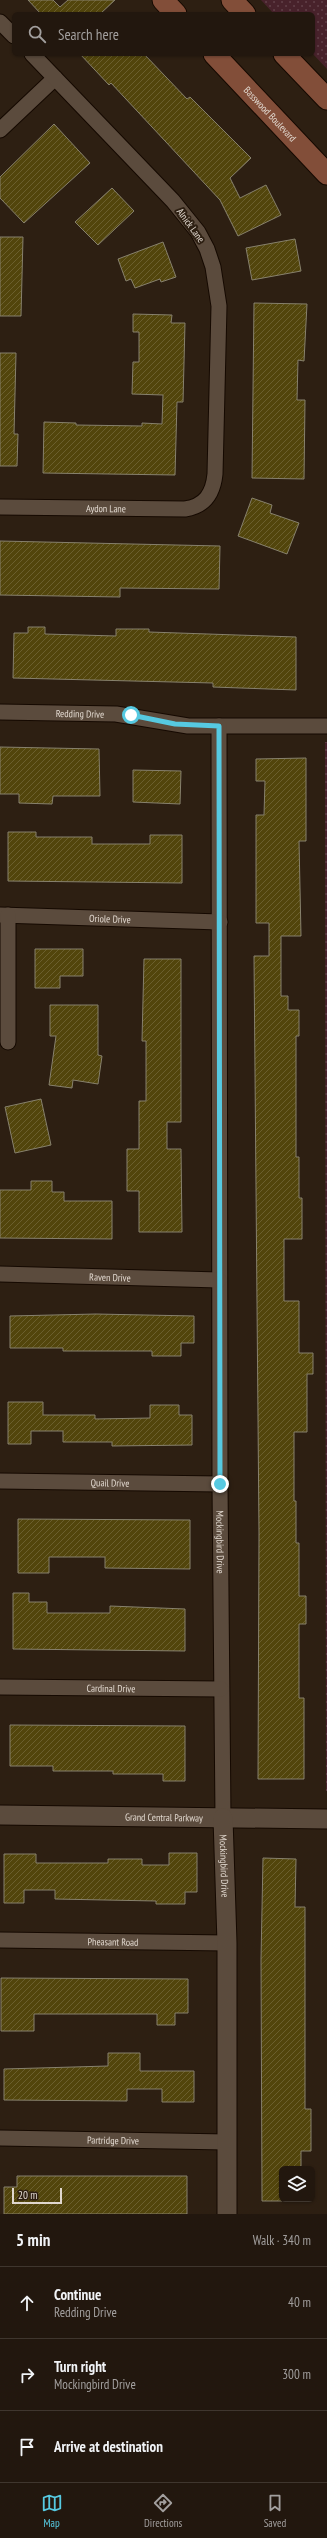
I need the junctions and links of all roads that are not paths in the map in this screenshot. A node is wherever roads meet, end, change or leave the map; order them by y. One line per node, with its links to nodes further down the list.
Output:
1 (163, 0): 3 (main road)
2 (232, 0): 4 (main road)
3 (174, 12)
4 (244, 12)
5 (0, 22): 6 (street)
6 (12, 34)
7 (34, 56): 10 (street, Alnick Lane)
8 (216, 56): 13 (main road, Basswood Boulevard)
9 (286, 56): 11 (main road)
10 (55, 78): 12 (street); 14 (street, Alnick Lane)
11 (327, 99)
12 (0, 130)
13 (327, 174)
14 (208, 498): 15 (street, Aydon Lane)
15 (0, 507)
16 (0, 712): 17 (street, Redding Drive)
17 (219, 726): 18 (street, Redding Drive); 20 (street, Mockingbird Drive)
18 (327, 726)
19 (4, 915): 20 (street, Oriole Drive); 21 (street)
20 (220, 922): 23 (street, Mockingbird Drive)
21 (8, 1042)
22 (0, 1274): 23 (street, Raven Drive)
23 (219, 1280): 25 (street, Mockingbird Drive)
24 (0, 1481): 25 (street, Quail Drive)
25 (220, 1484): 27 (street, Mockingbird Drive)
26 (0, 1687): 27 (street, Cardinal Drive)
27 (221, 1689): 29 (street, Mockingbird Drive)
28 (0, 1816): 29 (street, Grand Central Parkway)
29 (223, 1818): 30 (street, Grand Central Parkway); 32 (street, Mockingbird Drive)
30 (327, 1819)
31 (0, 1940): 32 (street, Pheasant Road)
32 (227, 1943): 34 (street, Mockingbird Drive)
33 (0, 2138): 34 (street, Partridge Drive)
34 (227, 2142): 35 (street, Mockingbird Drive)
35 (227, 2214)

